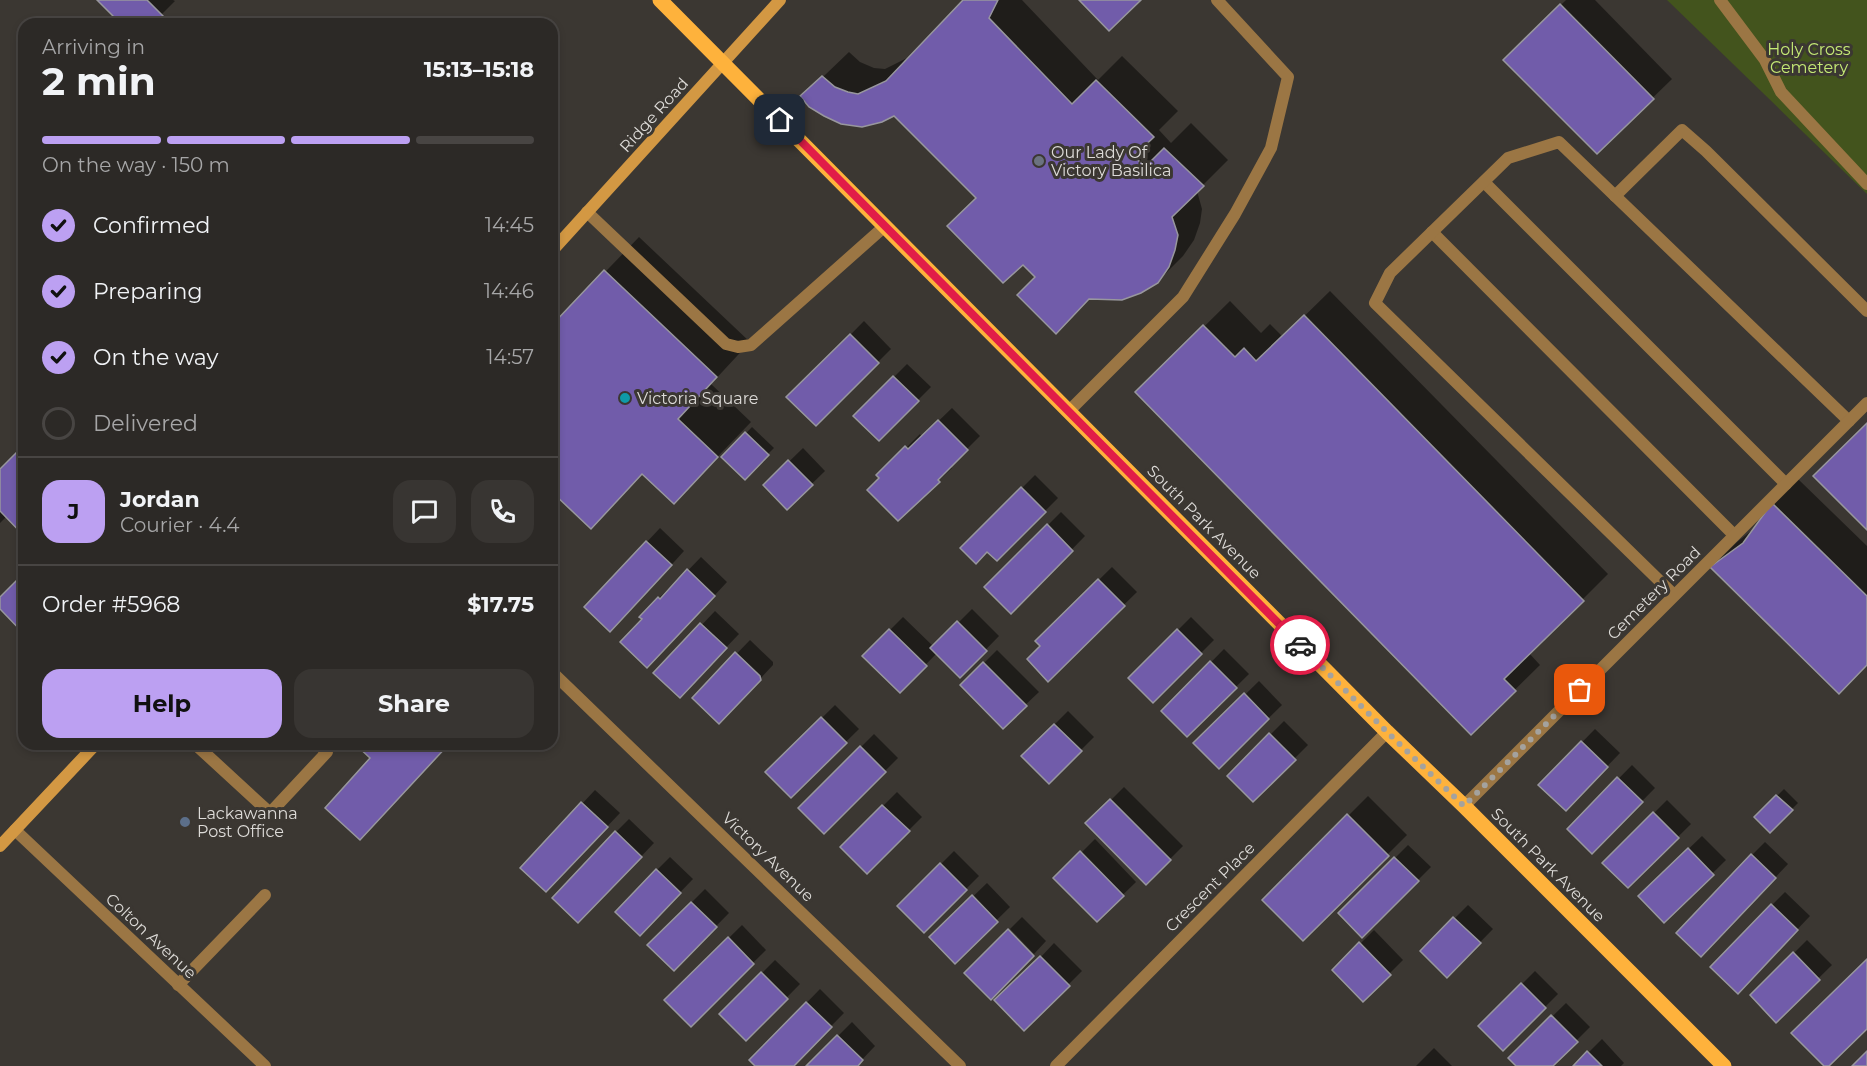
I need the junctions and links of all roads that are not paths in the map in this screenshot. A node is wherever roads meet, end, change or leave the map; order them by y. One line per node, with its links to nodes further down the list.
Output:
1 (660, 0): 5 (main road, South Park Avenue)
2 (780, 0): 5 (main road, Ridge Road)
3 (1217, 0): 15 (street)
4 (1719, 0): 7 (street)
5 (724, 62): 9 (main road, Ridge Road); 10 (main road, South Park Avenue)
6 (1484, 182): 8 (street); 11 (street); 17 (street)
7 (1867, 184)
8 (1615, 196): 13 (street); 16 (street)
9 (587, 213): 10 (street); 12 (main road, Ridge Road)
10 (885, 226): 15 (main road, South Park Avenue)
11 (1432, 232): 18 (street); 19 (street)
12 (558, 244)
13 (1867, 311)
14 (1867, 403): 16 (street, Cemetery Road)
15 (1069, 411): 21 (main road, South Park Avenue)
16 (1849, 421): 17 (street, Cemetery Road)
17 (1786, 484): 18 (street, Cemetery Road)
18 (1734, 535): 19 (street, Cemetery Road)
19 (1674, 595): 25 (street, Cemetery Road)
20 (558, 678): 31 (street, Victory Avenue)
21 (1387, 732): 25 (main road, South Park Avenue); 32 (street, Crescent Place)
22 (90, 750): 26 (main road)
23 (202, 750): 24 (street)
24 (325, 750)
25 (1464, 806): 33 (main road, South Park Avenue)
26 (15, 830): 27 (main road); 29 (street, Colton Avenue)
27 (0, 846)
28 (265, 895): 29 (street)
29 (178, 985): 30 (street, Colton Avenue)
30 (265, 1066)
31 (960, 1066)
32 (1056, 1066)
33 (1724, 1066)

